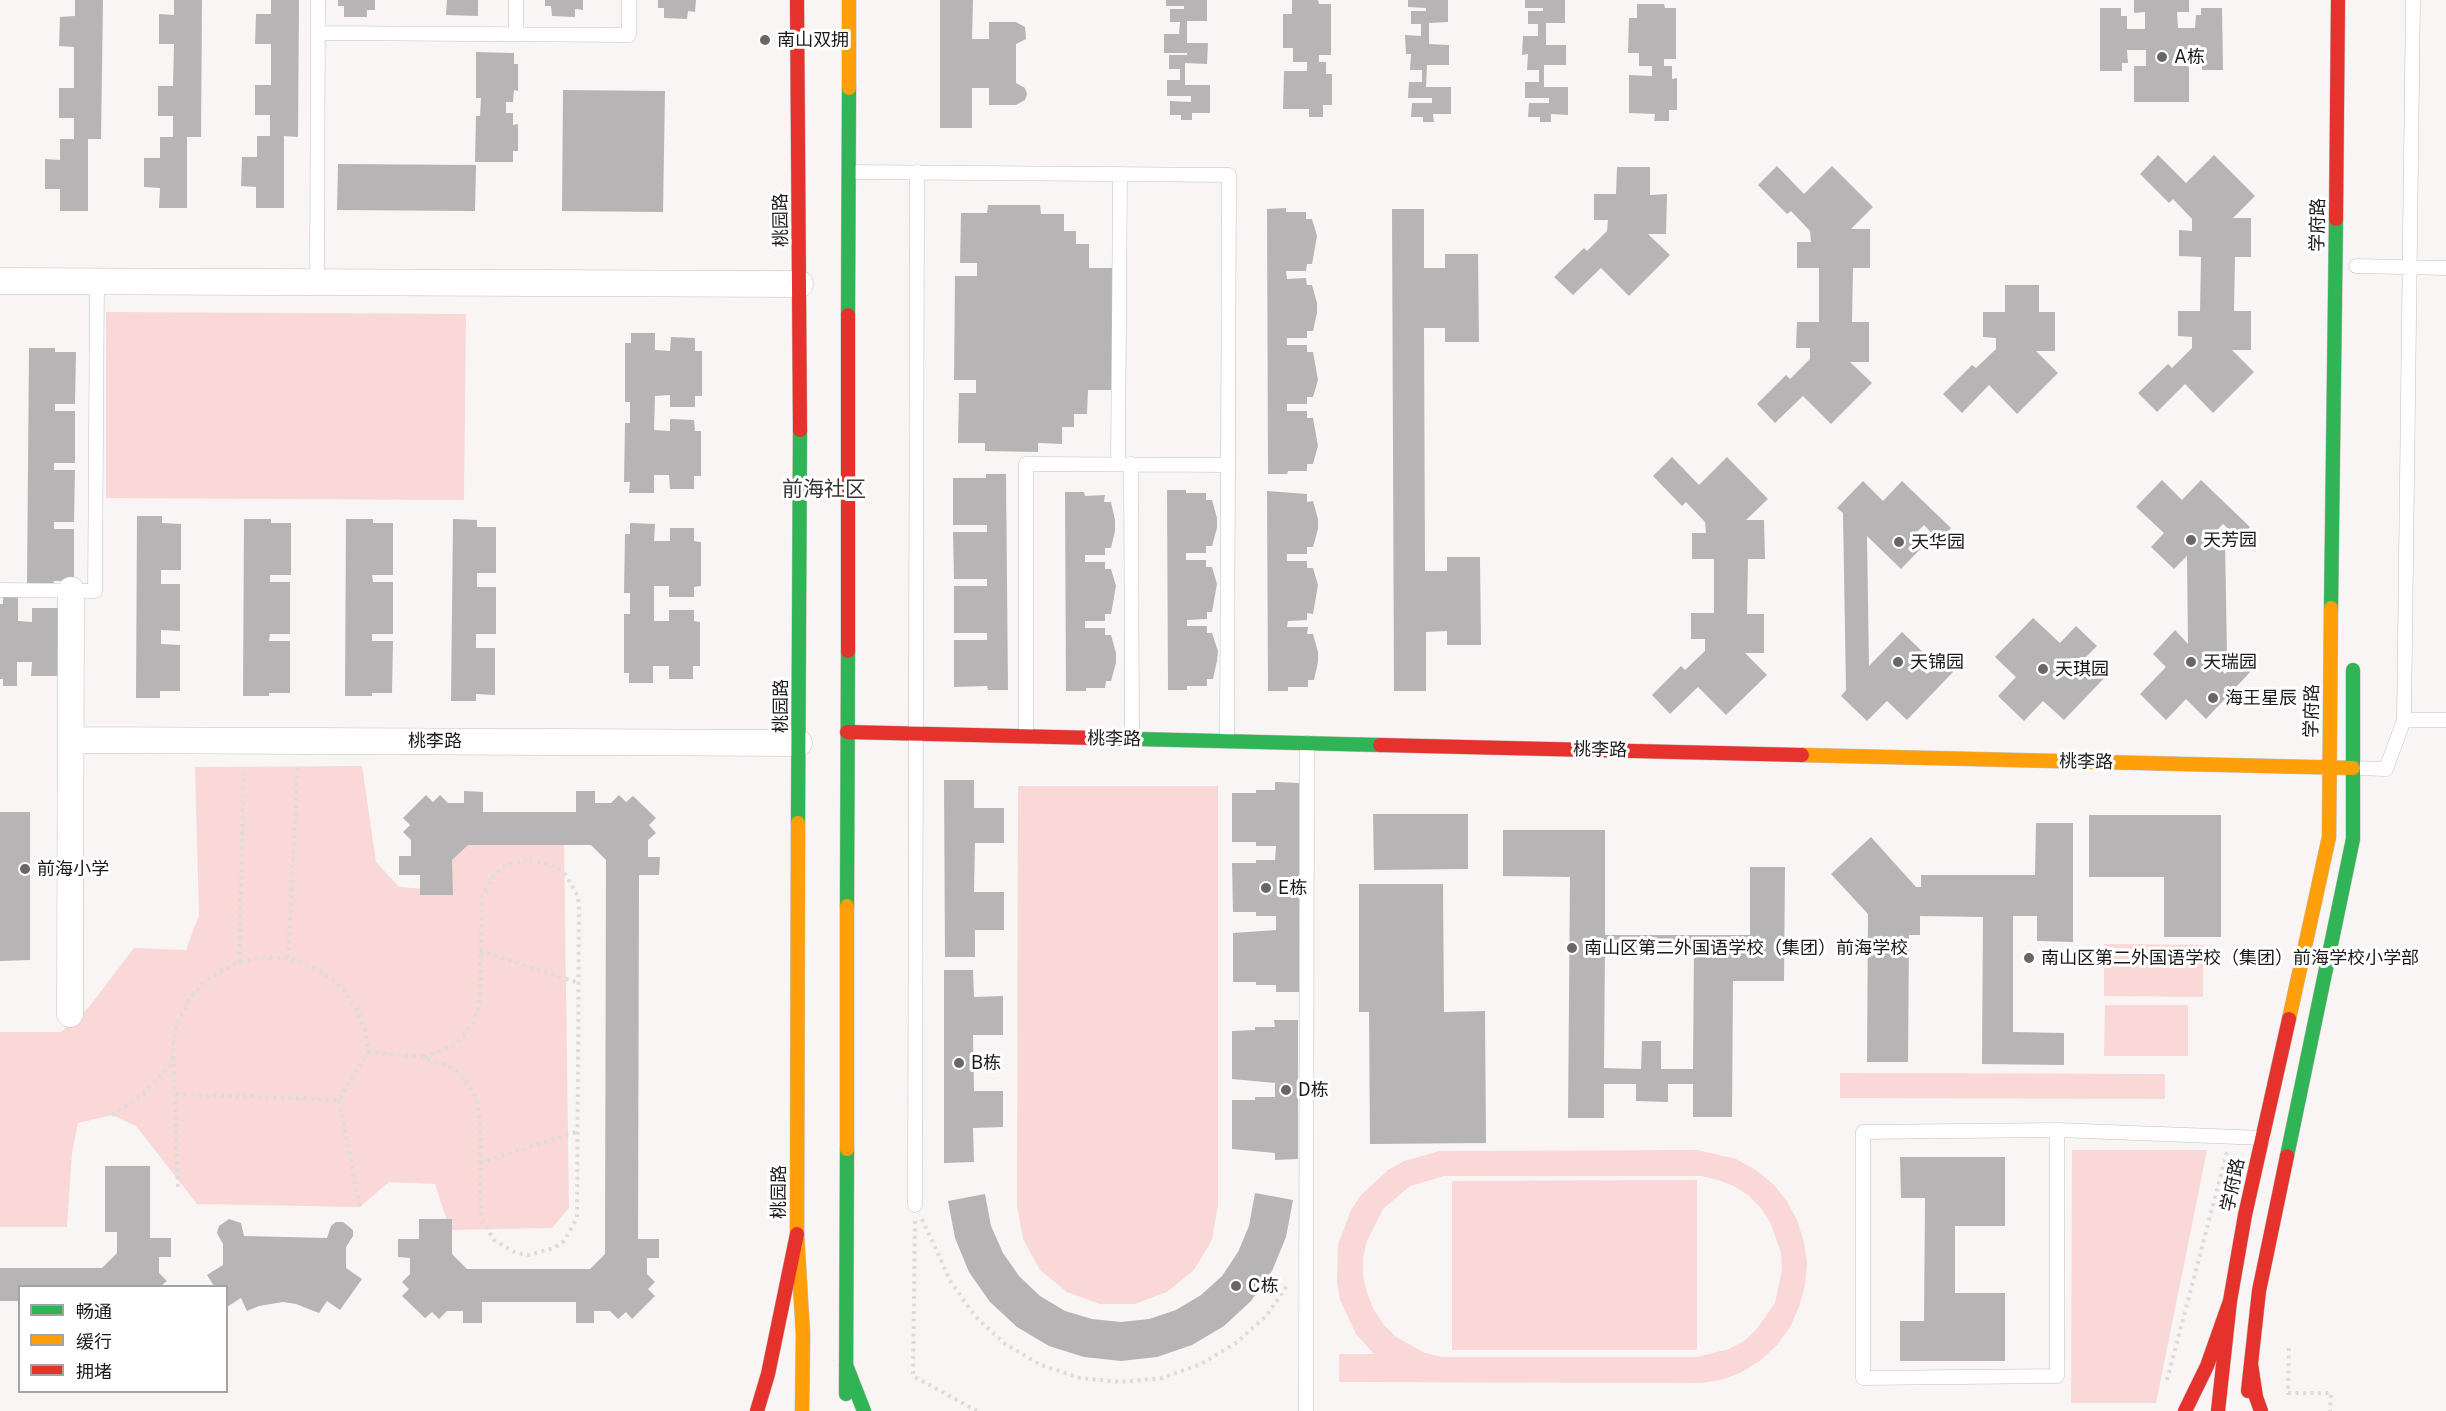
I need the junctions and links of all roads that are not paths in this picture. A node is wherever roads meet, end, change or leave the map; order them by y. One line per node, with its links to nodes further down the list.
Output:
1 (318, 0): 8 (lane)
2 (516, 0): 9 (lane)
3 (629, 0): 9 (lane)
4 (797, 0): 19 (main road, 桃园路)
5 (849, 0): 10 (main road)
6 (2338, 0): 35 (main road, 学府路)
7 (2413, 0): 14 (lane)
8 (318, 33): 9 (lane); 18 (lane)
9 (516, 34)
10 (850, 172): 11 (lane); 27 (main road)
11 (917, 172): 12 (lane); 28 (lane)
12 (1120, 174): 20 (lane); 21 (lane)
13 (2356, 266): 14 (lane)
14 (2408, 267): 15 (lane); 25 (lane)
15 (2446, 268)
16 (0, 281): 17 (street)
17 (97, 281): 18 (street); 23 (lane)
18 (316, 282): 19 (street)
19 (800, 284): 33 (main road, 桃园路)
20 (1125, 464): 21 (lane); 29 (lane); 30 (lane)
21 (1228, 465): 32 (lane)
22 (0, 590): 23 (lane)
23 (72, 590): 31 (street)
24 (2354, 655): 36 (main road)
25 (2404, 720): 26 (lane); 36 (lane)
26 (2446, 720)
27 (847, 732): 28 (main road, 桃李路); 45 (main road)
28 (917, 734): 29 (main road, 桃李路); 41 (lane)
29 (1026, 736): 30 (main road, 桃李路)
30 (1132, 739): 32 (main road, 桃李路)
31 (71, 740): 33 (street, 桃李路); 37 (street)
32 (1227, 741): 34 (main road, 桃李路)
33 (799, 743): 42 (main road, 桃园路)
34 (1307, 743): 35 (main road, 桃李路); 50 (lane)
35 (2329, 768): 36 (main road, 桃李路); 39 (main road, 学府路)
36 (2353, 768): 40 (main road)
37 (69, 1014)
38 (2057, 1130): 38 (lane); 39 (lane)
39 (2262, 1138): 40 (lane); 43 (main road, 学府路)
40 (2290, 1139): 44 (main road)
41 (915, 1205)
42 (797, 1234): 46 (main road); 47 (main road, 桃园路)
43 (2230, 1301): 51 (main road); 52 (main road, 学府路)
44 (2251, 1364): 53 (main road); 54 (main road)
45 (846, 1365): 48 (main road); 49 (main road)
46 (757, 1411)
47 (802, 1411)
48 (846, 1411)
49 (864, 1411)
50 (1306, 1411)
51 (2185, 1411)
52 (2218, 1411)
53 (2246, 1411)
54 (2261, 1411)

